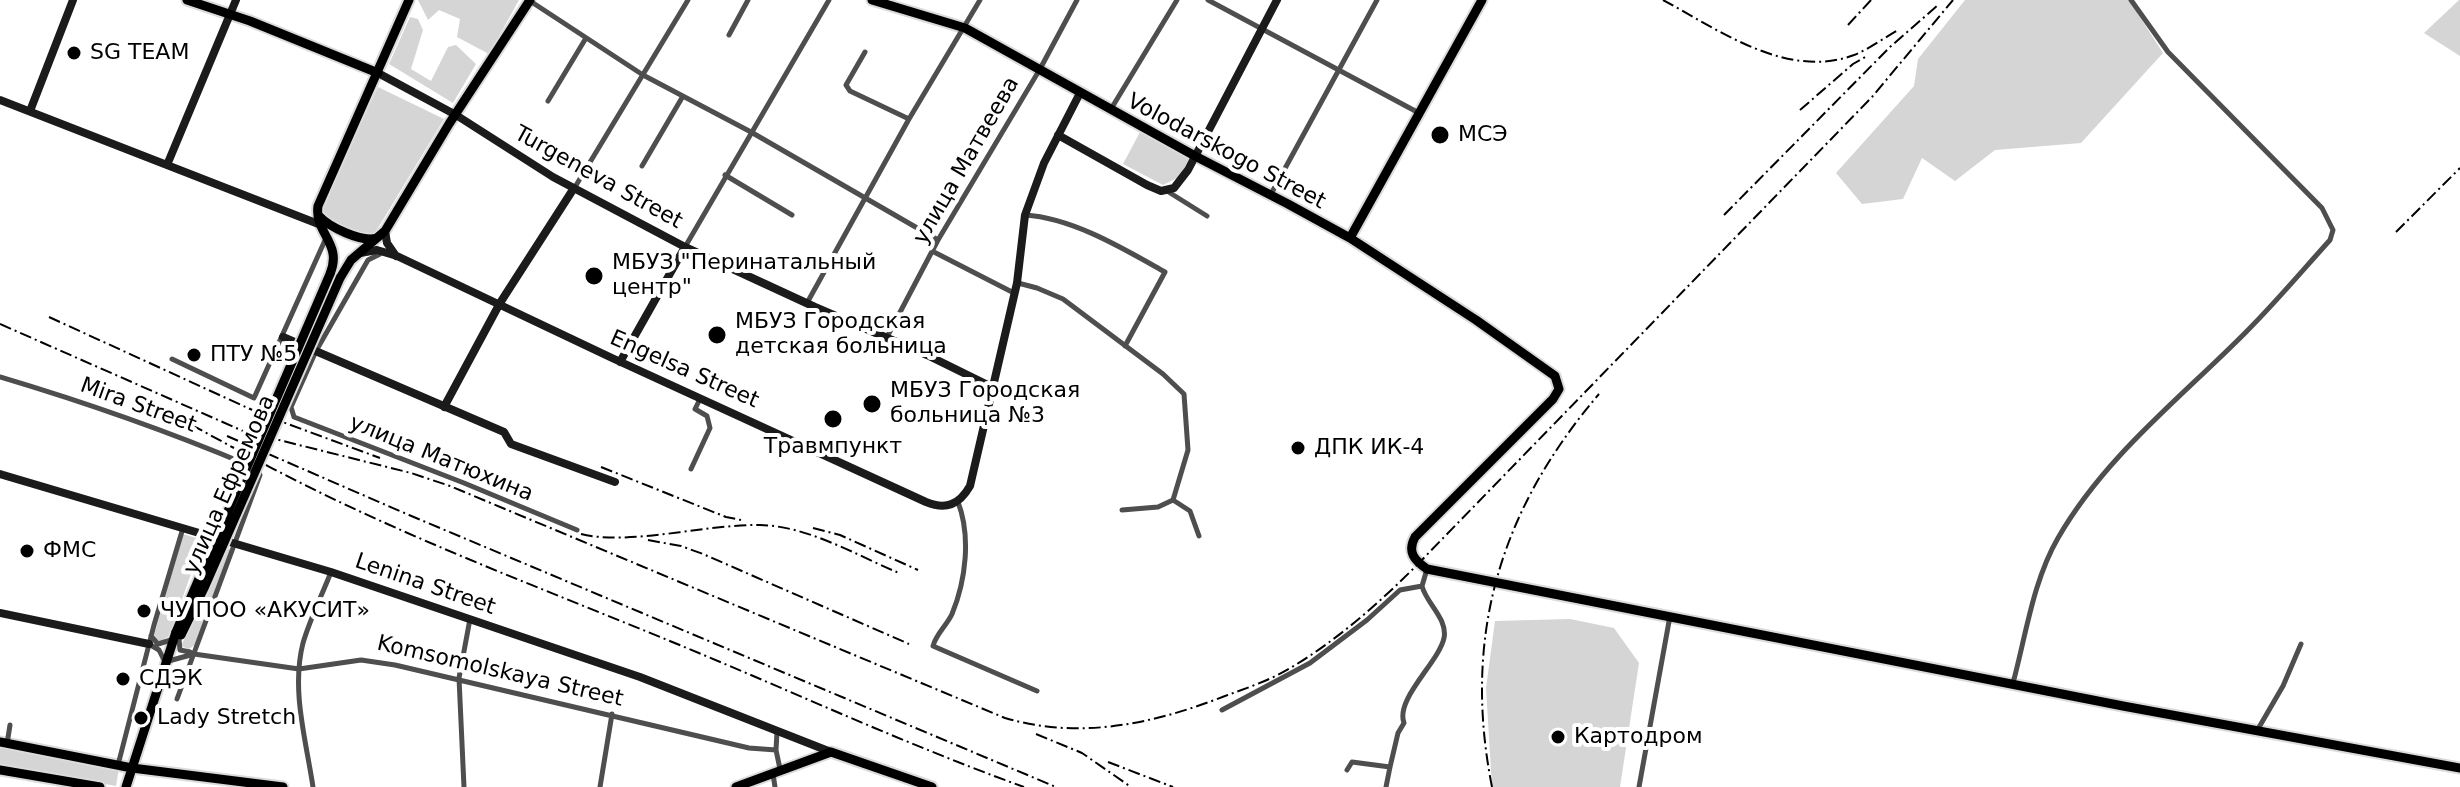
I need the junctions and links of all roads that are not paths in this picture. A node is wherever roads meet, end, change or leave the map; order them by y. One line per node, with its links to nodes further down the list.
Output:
1 (73, 0): 33 (street)
2 (187, 0): 18 (main road, Turgeneva Street)
3 (236, 0): 18 (street)
4 (409, 0): 26 (main road)
5 (530, 0): 22 (street); 35 (main road, улица Ефремова)
6 (688, 0): 27 (street)
7 (748, 0): 21 (street)
8 (829, 0): 37 (street)
9 (872, 0): 19 (main road, Volodarskogo Street)
10 (980, 0): 19 (street)
11 (1077, 0): 24 (street, улица Матвеева)
12 (1177, 0): 32 (street)
13 (1208, 0): 20 (street)
14 (1277, 0): 20 (street)
15 (1377, 0): 25 (street)
16 (1482, 0): 34 (main road)
17 (2131, 0): 100 (street)
18 (229, 14): 26 (main road, Turgeneva Street); 40 (street)
19 (965, 28): 24 (main road, Volodarskogo Street); 36 (street)
20 (1261, 28): 25 (street); 39 (street)
21 (729, 35)
22 (586, 38): 27 (street); 31 (street)
23 (865, 52): 36 (street)
24 (1040, 69): 28 (main road, Volodarskogo Street); 55 (street, улица Матвеева)
25 (1339, 69): 34 (street); 45 (street)
26 (378, 73): 35 (street, Turgeneva Street); 47 (main road)
27 (643, 75): 29 (street); 43 (street)
28 (1080, 93): 32 (main road, Volodarskogo Street); 38 (street)
29 (683, 96): 37 (street); 41 (street)
30 (0, 100): 33 (street)
31 (548, 101)
32 (1111, 110): 39 (main road, Volodarskogo Street)
33 (30, 111): 40 (street)
34 (1420, 113): 54 (main road)
35 (456, 115): 43 (street, Turgeneva Street); 53 (main road, улица Ефремова)
36 (909, 119): 46 (street)
37 (751, 132): 42 (street); 46 (street)
38 (1058, 135): 44 (street); 49 (street)
39 (1195, 156): 44 (street); 45 (main road, Volodarskogo Street)
40 (167, 165): 50 (street)
41 (642, 166)
42 (725, 175): 48 (street); 56 (street)
43 (574, 188): 56 (street, Turgeneva Street); 63 (street)
44 (1167, 191): 51 (street)
45 (1271, 195): 54 (main road, Volodarskogo Street)
46 (866, 199): 55 (street); 64 (street)
47 (318, 209): 50 (street); 52 (main road, улица Ефремова); 53 (main road)
48 (792, 215)
49 (1025, 215): 61 (street); 67 (street)
50 (303, 216): 52 (street); 60 (street)
51 (1207, 216)
52 (323, 228): 60 (street, улица Ефремова); 92 (main road, улица Ефремова, bridge)
53 (384, 232): 58 (main road, улица Ефремова); 59 (street)
54 (1350, 238): 86 (main road, Volodarskogo Street)
55 (938, 240): 57 (street, улица Матвеева)
56 (685, 247): 64 (street, Turgeneva Street); 70 (street)
57 (932, 251): 62 (street); 66 (street, улица Матвеева)
58 (360, 254): 59 (street); 92 (main road, улица Ефремова, bridge)
59 (397, 256): 63 (street, Engelsa Street); 68 (street)
60 (317, 262): 65 (street, улица Ефремова)
61 (1017, 283): 67 (street); 72 (street)
62 (1012, 292)
63 (500, 303): 70 (street, Engelsa Street); 74 (street)
64 (807, 303): 66 (street, Turgeneva Street)
65 (283, 337): 68 (street); 69 (street, улица Ефремова)
66 (886, 339): 72 (street, Turgeneva Street)
67 (1125, 346): 79 (street)
68 (316, 351): 74 (street); 83 (street, улица Матюхина)
69 (172, 359)
70 (620, 362): 73 (street, Engelsa Street)
71 (0, 377): 77 (street, Mira Street)
72 (994, 388): 80 (street)
73 (701, 398): 75 (street); 80 (street, Engelsa Street)
74 (444, 407): 78 (street)
75 (691, 469)
76 (0, 474): 82 (street, Lenina Street)
77 (260, 475): 85 (street, улица Ефремова)
78 (615, 482)
79 (1173, 500): 81 (street); 84 (street)
80 (958, 502): 101 (street)
81 (1122, 510)
82 (183, 527): 85 (street, Lenina Street); 93 (street, улица Ефремова)
83 (577, 530)
84 (1199, 536)
85 (235, 542): 87 (street, Lenina Street); 95 (street, улица Ефремова)
86 (1427, 569): 88 (street); 90 (main road)
87 (331, 572): 91 (street, Lenina Street); 98 (street)
88 (1422, 586): 103 (street); 112 (street)
89 (0, 613): 93 (street)
90 (1670, 616): 100 (main road); 128 (street)
91 (470, 619): 99 (street); 107 (street, Lenina Street)
92 (177, 636): 93 (street); 95 (street); 97 (main road, улица Ефремова)
93 (150, 639): 97 (street); 111 (street, улица Ефремова)
94 (2301, 644): 106 (street)
95 (197, 646): 96 (street, улица Ефремова)
96 (194, 654): 97 (street); 98 (street, Komsomolskaya Street); 102 (street, улица Ефремова)
97 (165, 662): 114 (main road, улица Ефремова)
98 (299, 669): 99 (street, Komsomolskaya Street); 121 (street)
99 (459, 678): 104 (street, Komsomolskaya Street); 122 (street)
100 (2013, 684): 106 (main road)
101 (1037, 691)
102 (177, 699)
103 (1222, 710)
104 (612, 714): 109 (street, Komsomolskaya Street); 123 (street)
105 (10, 725): 108 (street)
106 (2258, 729): 113 (main road)
107 (777, 731): 109 (street); 110 (street, Lenina Street)
108 (4, 743): 111 (main road)
109 (776, 750): 117 (street)
110 (831, 752): 117 (main road); 126 (main road)
111 (118, 765): 114 (main road)
112 (1390, 767): 116 (street); 127 (street)
113 (2459, 767)
114 (132, 768): 119 (main road, улица Ефремова); 120 (main road)
115 (0, 770): 118 (main road)
116 (1347, 770)
117 (776, 772): 124 (main road); 125 (street)
118 (100, 787)
119 (126, 787)
120 (283, 787)
121 (313, 787)
122 (464, 787)
123 (600, 787)
124 (736, 787)
125 (775, 787)
126 (932, 787)
127 (1386, 787)
128 (1639, 787)

